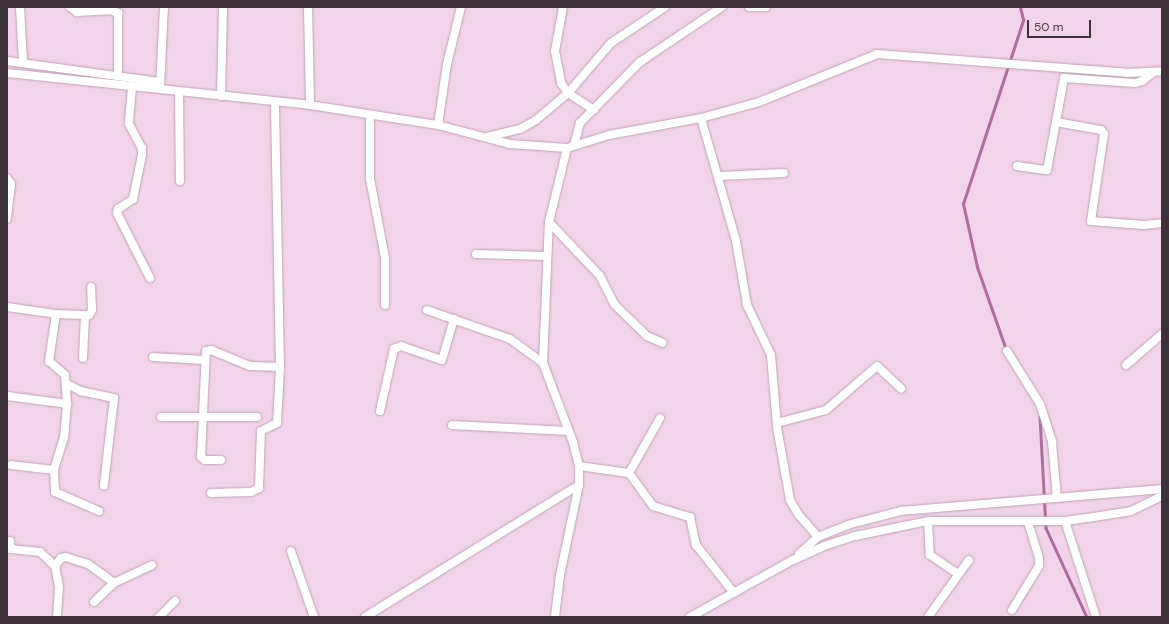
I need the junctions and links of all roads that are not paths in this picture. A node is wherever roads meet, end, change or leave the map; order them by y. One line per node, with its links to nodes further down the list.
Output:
1 (20, 7): 13 (street)
2 (70, 7): 16 (street)
3 (164, 7): 17 (street)
4 (223, 7): 22 (street)
5 (308, 7): 24 (street)
6 (461, 7): 29 (street)
7 (563, 7): 21 (street)
8 (665, 7): 21 (street)
9 (722, 7): 25 (street)
10 (749, 7): 11 (street)
11 (766, 7)
12 (7, 61): 13 (street)
13 (23, 62): 16 (street)
14 (1158, 72): 27 (street); 28 (street)
15 (7, 73): 18 (street)
16 (118, 76): 17 (street)
17 (160, 82): 19 (street)
18 (132, 87): 19 (street); 42 (street)
19 (160, 90): 20 (street)
20 (179, 92): 22 (street); 36 (street)
21 (568, 93): 25 (street); 30 (street)
22 (222, 96): 23 (street)
23 (276, 102): 24 (street); 58 (street)
24 (310, 105): 26 (street)
25 (594, 110): 31 (street)
26 (370, 115): 29 (street); 44 (street)
27 (702, 118): 31 (street); 34 (street)
28 (1056, 122): 32 (street); 39 (street)
29 (438, 126): 30 (street)
30 (485, 138): 31 (street)
31 (570, 146): 38 (street)
32 (1017, 166)
33 (784, 173): 34 (street)
34 (720, 176): 68 (street)
35 (7, 178): 37 (street)
36 (180, 182)
37 (7, 219)
38 (549, 222): 41 (street); 51 (street)
39 (1162, 223)
40 (476, 254): 41 (street)
41 (547, 256): 56 (street)
42 (150, 278)
43 (92, 287): 48 (street)
44 (385, 305)
45 (7, 307): 47 (street)
46 (427, 310): 49 (street)
47 (56, 314): 48 (street); 59 (street)
48 (85, 316): 54 (street)
49 (454, 319): 56 (street); 63 (street)
50 (1162, 334): 57 (street)
51 (663, 343)
52 (1007, 352): 81 (street)
53 (153, 357): 55 (street)
54 (83, 358)
55 (204, 360): 58 (street); 64 (street)
56 (543, 363): 70 (street)
57 (1126, 365)
58 (280, 367): 79 (street)
59 (67, 384): 62 (street); 77 (street)
60 (901, 388): 68 (street)
61 (7, 396): 62 (street)
62 (67, 404): 74 (street)
63 (380, 411)
64 (203, 416): 65 (street); 66 (street); 71 (street)
65 (162, 417)
66 (257, 417)
67 (660, 418): 75 (street)
68 (777, 423): 86 (street)
69 (452, 425): 70 (street)
70 (568, 431): 73 (street)
71 (221, 460)
72 (11, 465): 74 (street)
73 (579, 466): 75 (street); 76 (street)
74 (54, 470): 82 (street)
75 (629, 473): 95 (street)
76 (579, 485): 102 (street); 103 (street)
77 (104, 486)
78 (1162, 489): 81 (street)
79 (211, 493)
80 (1162, 496): 85 (street)
81 (1054, 498): 86 (street)
82 (99, 511)
83 (928, 521): 84 (street); 89 (street); 93 (street)
84 (1028, 521): 85 (street); 98 (street)
85 (1065, 521): 106 (street)
86 (818, 537): 89 (street)
87 (10, 541): 92 (street)
88 (291, 551): 101 (street)
89 (793, 560): 95 (street)
90 (969, 560): 93 (street)
91 (152, 565): 94 (street)
92 (55, 566): 94 (street); 99 (street)
93 (958, 574): 105 (street)
94 (114, 583): 97 (street)
95 (734, 593): 104 (street)
96 (175, 601): 100 (street)
97 (94, 602)
98 (1012, 610)
99 (57, 617)
100 (159, 617)
101 (314, 617)
102 (365, 617)
103 (555, 617)
104 (690, 617)
105 (928, 617)
106 (1096, 617)

